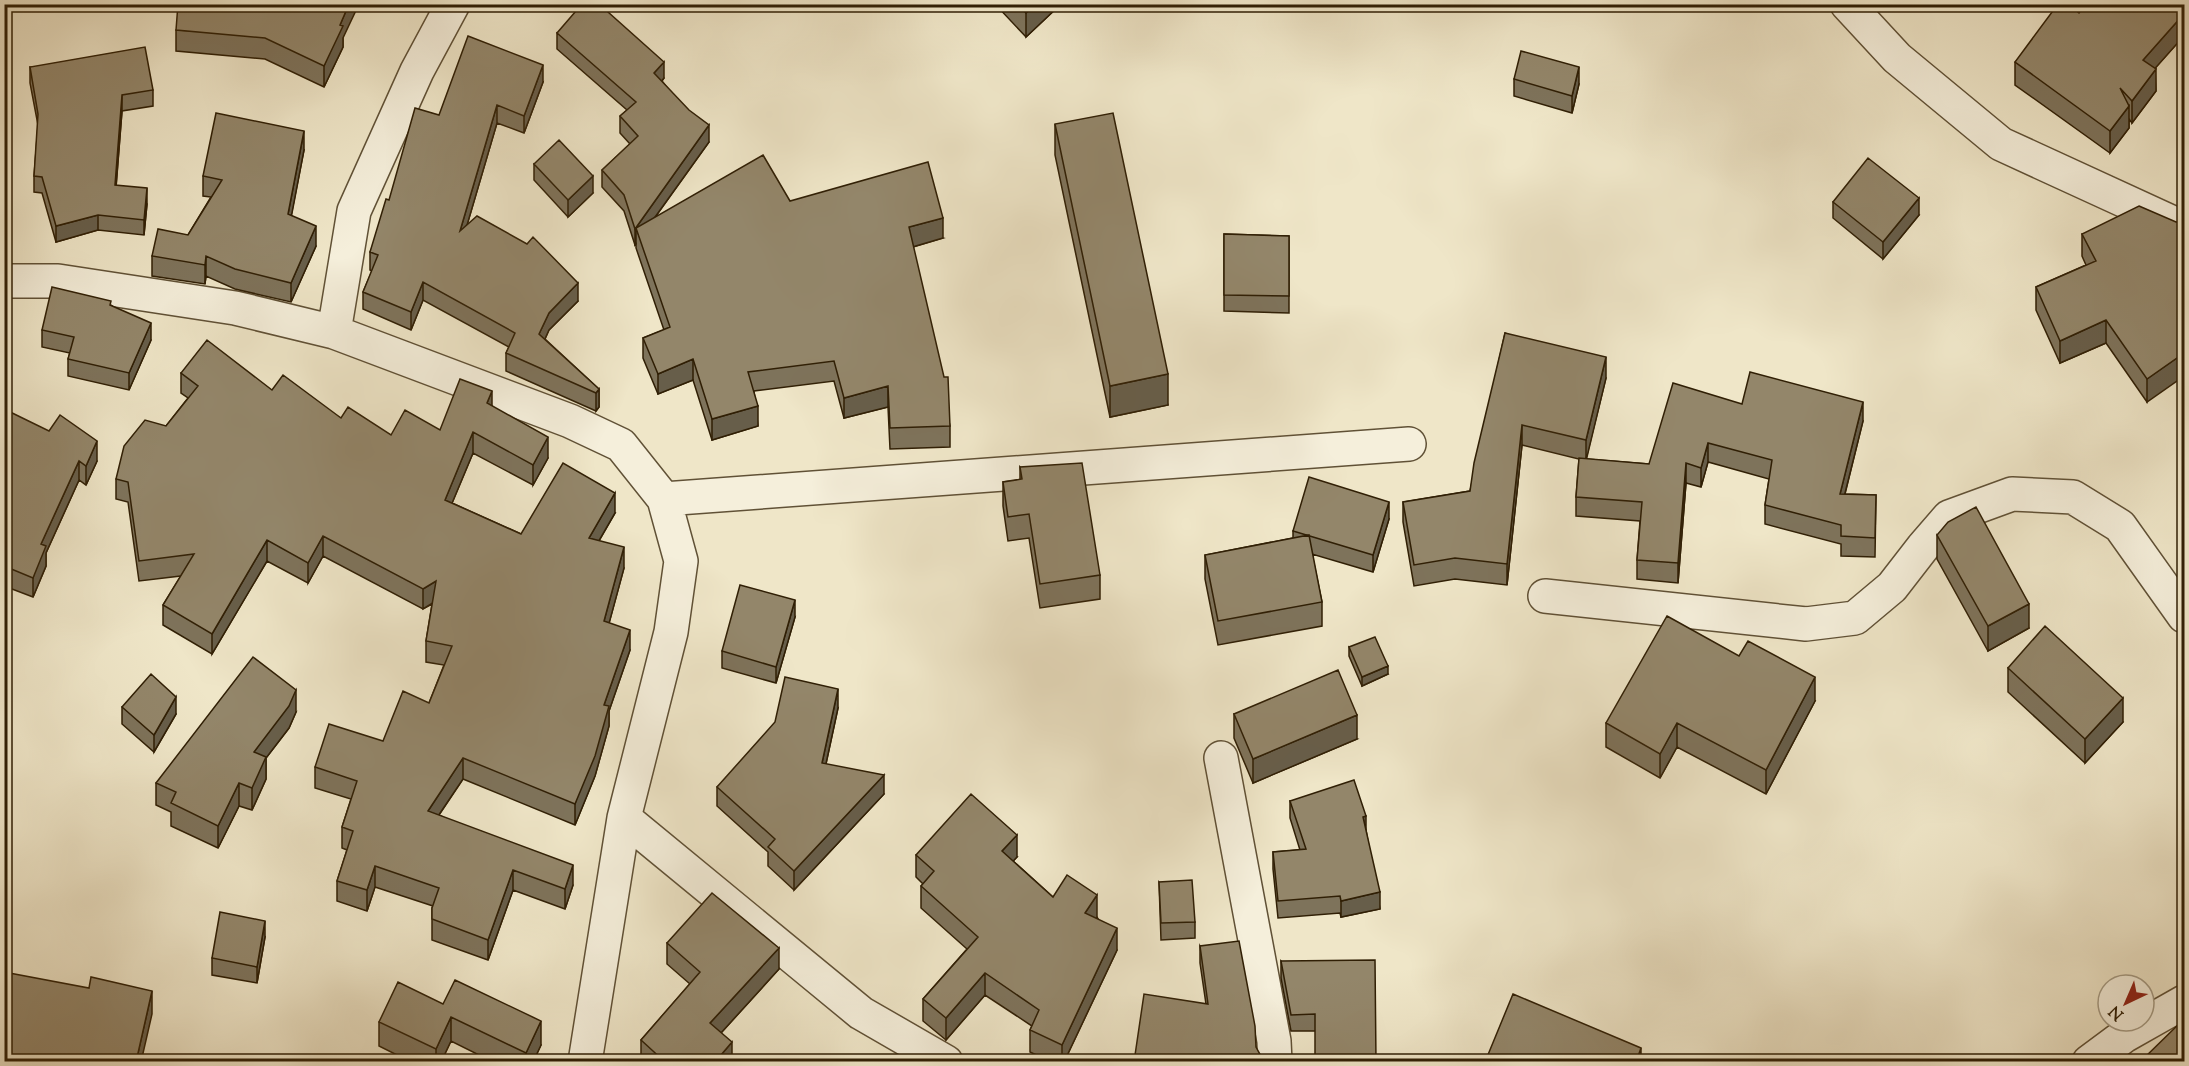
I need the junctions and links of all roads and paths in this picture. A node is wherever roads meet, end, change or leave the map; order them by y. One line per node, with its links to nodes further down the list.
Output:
1 (453, 4): 5 (street)
2 (1847, 4): 3 (street)
3 (2184, 228)
4 (4, 281): 5 (street)
5 (334, 332): 7 (street)
6 (1410, 444): 7 (street)
7 (664, 499): 11 (street)
8 (1545, 596): 9 (street)
9 (2184, 616)
10 (1221, 758): 15 (street)
11 (624, 818): 13 (street); 14 (street)
12 (2184, 1002): 16 (street)
13 (585, 1062)
14 (946, 1062)
15 (1275, 1062)
16 (2089, 1062)

